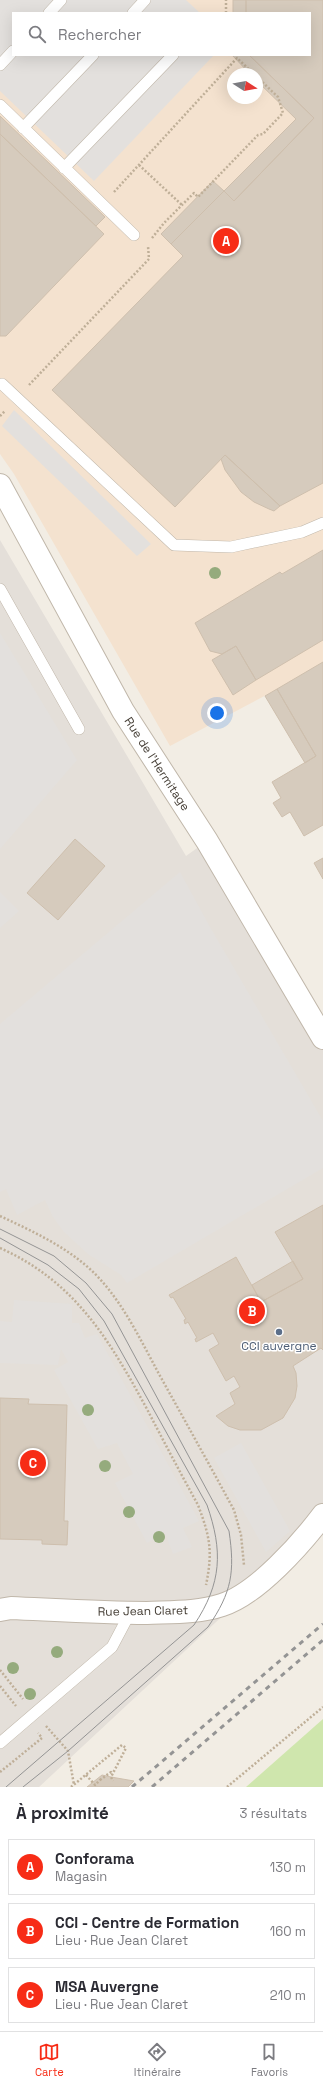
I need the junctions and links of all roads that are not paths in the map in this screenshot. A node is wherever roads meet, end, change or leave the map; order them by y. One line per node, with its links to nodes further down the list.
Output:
1 (61, 0): 3 (lane)
2 (145, 0): 4 (lane)
3 (50, 12)
4 (134, 12)
5 (12, 52): 8 (lane)
6 (91, 56): 10 (lane)
7 (172, 56): 11 (lane)
8 (0, 65)
9 (0, 105): 10 (lane)
10 (23, 128): 11 (lane)
11 (64, 168): 12 (lane)
12 (134, 235)
13 (2, 384): 15 (lane)
14 (0, 485): 18 (street, Rue de l'Hermitage)
15 (323, 523)
16 (0, 589): 17 (lane)
17 (80, 729)
18 (323, 1038)
19 (323, 1516): 21 (street, Rue Jean Claret)
20 (0, 1610): 21 (street, Rue Jean Claret)
21 (130, 1613): 22 (lane)
22 (0, 1743)

